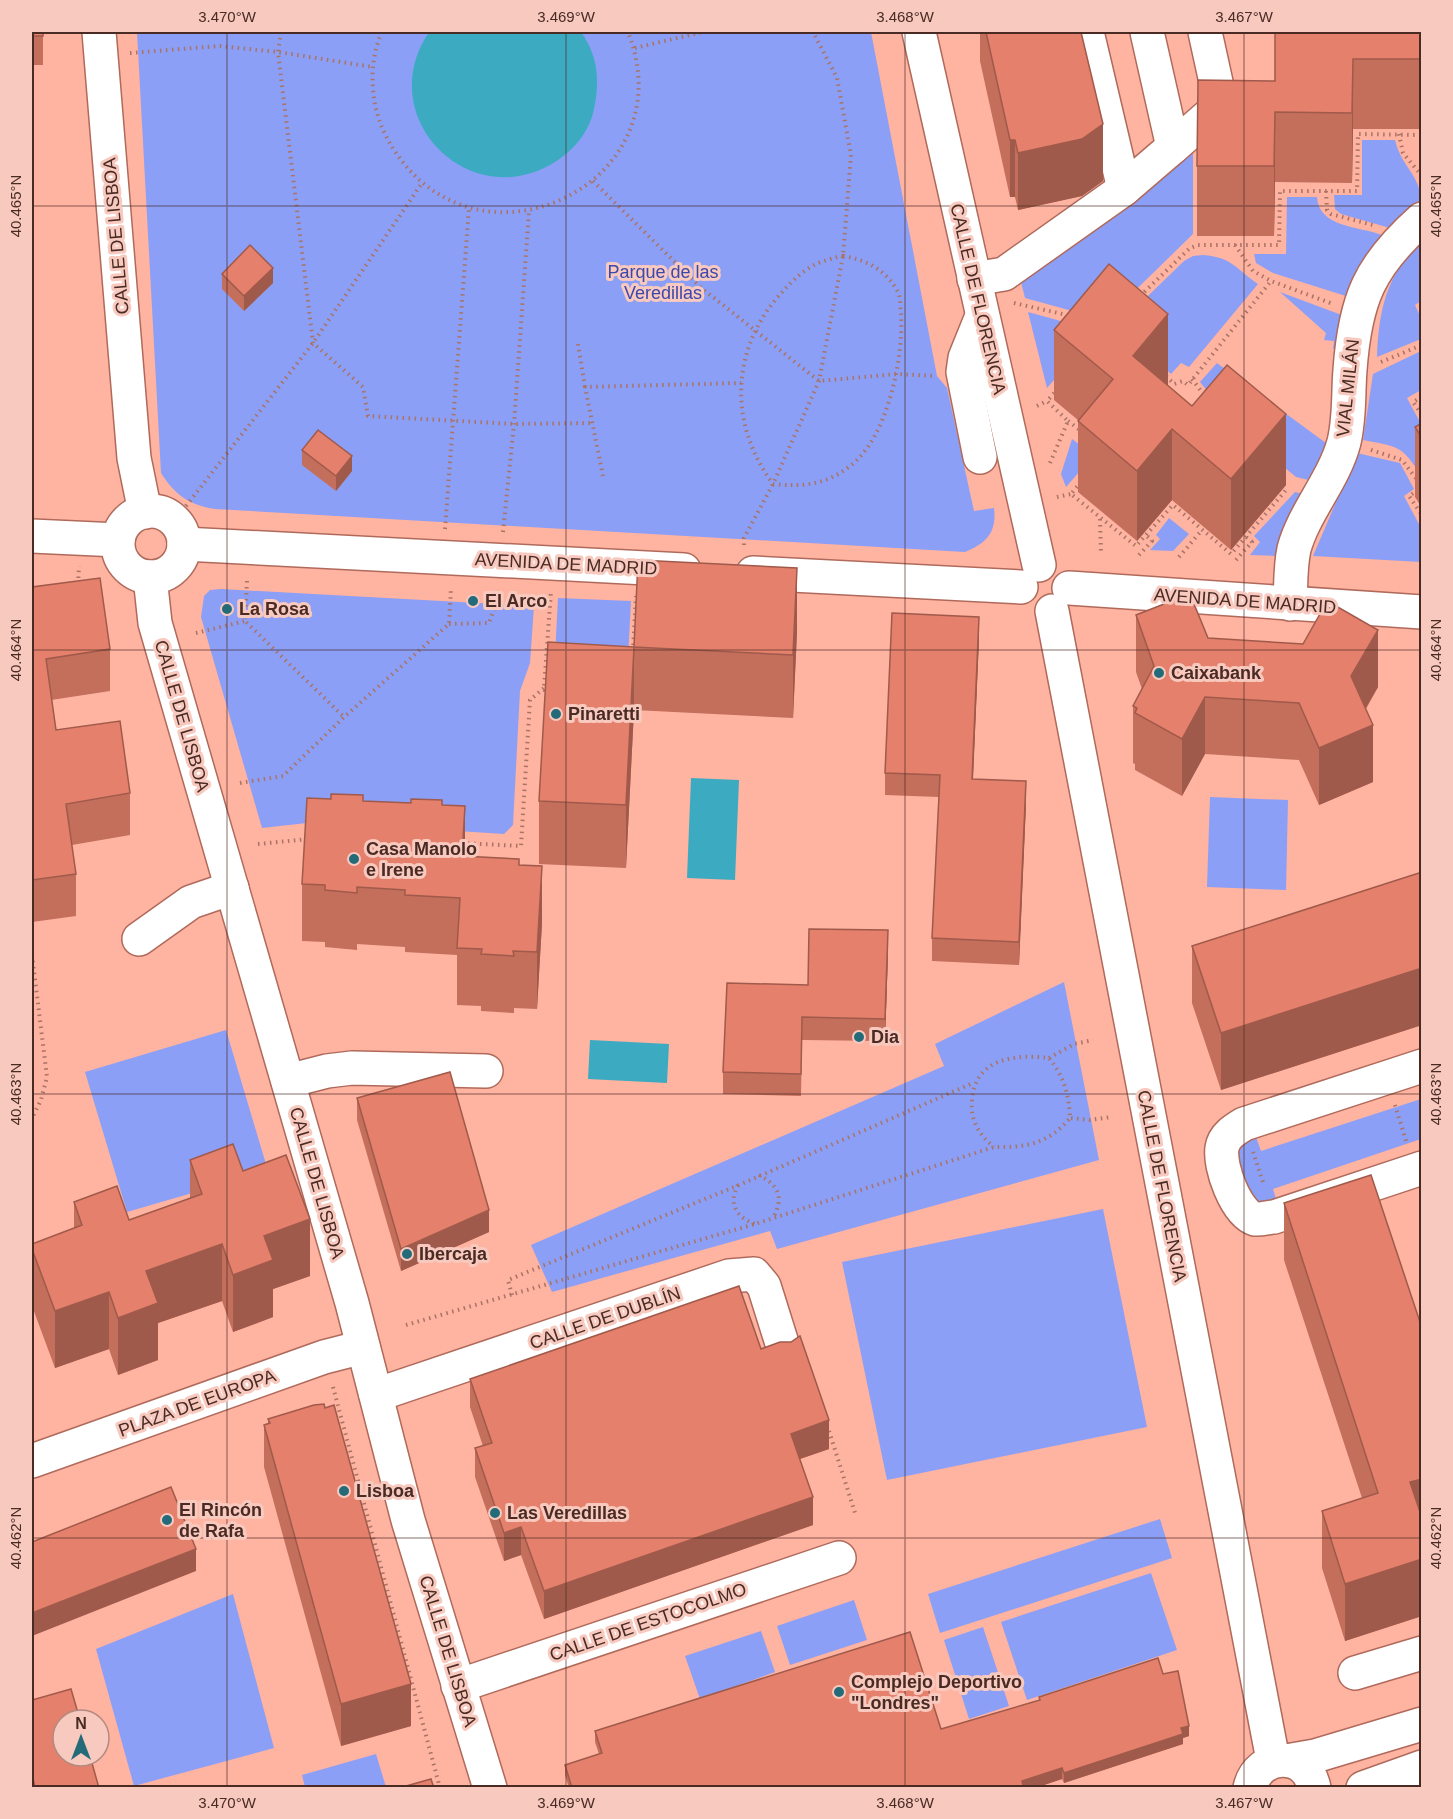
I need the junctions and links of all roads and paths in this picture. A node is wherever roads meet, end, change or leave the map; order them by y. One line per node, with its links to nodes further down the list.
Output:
1 (99, 32): 70 (street, CALLE DE LISBOA)
2 (281, 32): 12 (path)
3 (382, 32): 14 (path)
4 (628, 32): 11 (path)
5 (703, 32): 11 (path)
6 (813, 32): 28 (path)
7 (920, 32): 29 (street, CALLE DE FLORENCIA)
8 (1087, 32): 21 (street)
9 (1147, 32): 17 (street)
10 (1205, 32): 17 (street)
11 (635, 48): 19 (path)
12 (278, 52): 13 (path); 14 (path); 37 (path)
13 (129, 53)
14 (373, 67): 20 (path)
15 (1399, 134): 16 (path); 18 (path); 22 (path)
16 (1422, 135)
17 (1173, 147): 21 (street)
18 (1422, 176)
19 (593, 181): 24 (path); 36 (path)
20 (422, 183): 23 (path); 37 (path)
21 (1124, 189): 29 (street)
22 (1326, 191): 26 (path); 27 (path)
23 (468, 208): 24 (path); 54 (path)
24 (529, 211): 57 (path)
25 (1422, 219): 26 (street, VIAL MILÁN)
26 (1397, 243): 33 (street, VIAL MILÁN)
27 (1234, 244): 30 (path); 32 (path)
28 (843, 256): 36 (path); 42 (path); 45 (path)
29 (974, 279): 34 (street, CALLE DE FLORENCIA)
30 (1271, 281): 33 (path); 44 (path)
31 (1010, 302): 35 (path)
32 (1134, 302)
33 (1357, 313): 59 (street, VIAL MILÁN)
34 (982, 316): 60 (street); 86 (street, CALLE DE FLORENCIA)
35 (1076, 317)
36 (755, 331): 45 (path); 46 (path)
37 (313, 343): 54 (path); 69 (path)
38 (578, 344): 48 (path)
39 (1422, 345): 40 (path)
40 (1385, 361)
41 (1158, 369): 44 (path)
42 (897, 375): 43 (path); 45 (path); 64 (path)
43 (937, 376)
44 (1192, 379): 50 (path)
45 (819, 381): 64 (path)
46 (741, 383): 48 (path); 64 (path)
47 (1061, 384): 51 (path)
48 (585, 387): 56 (path)
49 (1422, 397): 53 (path)
50 (1206, 398)
51 (1047, 401): 52 (path); 55 (path)
52 (1036, 406)
53 (1422, 414)
54 (452, 421): 57 (path); 73 (path)
55 (1068, 421): 58 (path); 61 (path)
56 (592, 423): 57 (path); 62 (path)
57 (514, 424): 75 (path)
58 (1083, 433)
59 (1344, 443): 65 (path); 66 (street, VIAL MILÁN)
60 (980, 457)
61 (1050, 463)
62 (603, 476)
63 (1085, 477): 67 (path)
64 (773, 484): 81 (path)
65 (1422, 487): 71 (path)
66 (1324, 489): 78 (path); 94 (street, VIAL MILÁN)
67 (1071, 494): 68 (path); 72 (path)
68 (1057, 497)
69 (186, 506)
70 (145, 512): 79 (street); 80 (street)
71 (1422, 515)
72 (1100, 518): 76 (path); 82 (path)
73 (445, 529)
74 (1202, 530): 76 (path); 78 (path); 84 (path)
75 (503, 532)
76 (1146, 535): 83 (path)
77 (32, 536): 79 (street)
78 (1246, 537): 85 (path)
79 (118, 540): 87 (street)
80 (184, 544): 86 (street, AVENIDA DE MADRID); 87 (street)
81 (744, 545)
82 (1101, 553)
83 (1139, 555)
84 (1179, 557)
85 (1236, 560)
86 (1030, 576): 93 (street)
87 (150, 577): 107 (street, CALLE DE LISBOA)
88 (247, 581): 96 (path)
89 (451, 587): 97 (path)
90 (501, 589): 97 (path)
91 (550, 591): 100 (path)
92 (636, 595): 99 (path)
93 (1061, 600): 94 (street, AVENIDA DE MADRID); 143 (street, CALLE DE FLORENCIA)
94 (1290, 604): 95 (street, AVENIDA DE MADRID)
95 (1422, 612)
96 (245, 621): 98 (path); 102 (path)
97 (449, 624): 102 (path)
98 (196, 633)
99 (633, 655)
100 (544, 688): 101 (path); 105 (path)
101 (548, 698)
102 (344, 717): 103 (path)
103 (240, 783)
104 (315, 838): 106 (path)
105 (452, 843)
106 (258, 844)
107 (232, 888): 108 (street); 115 (street, CALLE DE LISBOA)
108 (139, 939)
109 (32, 955): 118 (path)
110 (1094, 1040): 111 (path)
111 (1049, 1058): 116 (path); 119 (path)
112 (1422, 1066): 114 (street)
113 (486, 1071): 115 (street)
114 (1387, 1078): 120 (street); 122 (path)
115 (288, 1081): 130 (street, CALLE DE LISBOA)
116 (973, 1083): 121 (path); 123 (path)
117 (1112, 1117): 119 (path)
118 (32, 1118)
119 (1070, 1118): 121 (path)
120 (1244, 1124): 126 (path); 126 (street)
121 (994, 1147): 125 (path)
122 (1419, 1169): 126 (street)
123 (759, 1175): 124 (path); 125 (path)
124 (739, 1185): 127 (path); 128 (path)
125 (774, 1217): 127 (path)
126 (1275, 1217)
127 (755, 1224): 128 (path)
128 (512, 1295): 129 (path)
129 (406, 1325)
130 (363, 1347): 133 (street, CALLE DE LISBOA); 135 (street, PLAZA DE EUROPA)
131 (785, 1353): 133 (street, CALLE DE DUBLÍN)
132 (333, 1387): 144 (path)
133 (376, 1395): 140 (street, CALLE DE LISBOA)
134 (828, 1427): 136 (path)
135 (32, 1461)
136 (856, 1516)
137 (839, 1558): 140 (street, CALLE DE ESTOCOLMO)
138 (1422, 1653): 139 (street)
139 (1355, 1673)
140 (458, 1686): 145 (street, CALLE DE LISBOA)
141 (1422, 1724): 143 (street)
142 (1422, 1767): 147 (street)
143 (1258, 1775): 146 (street)
144 (440, 1788)
145 (490, 1788)
146 (1314, 1788)
147 (1363, 1788)

